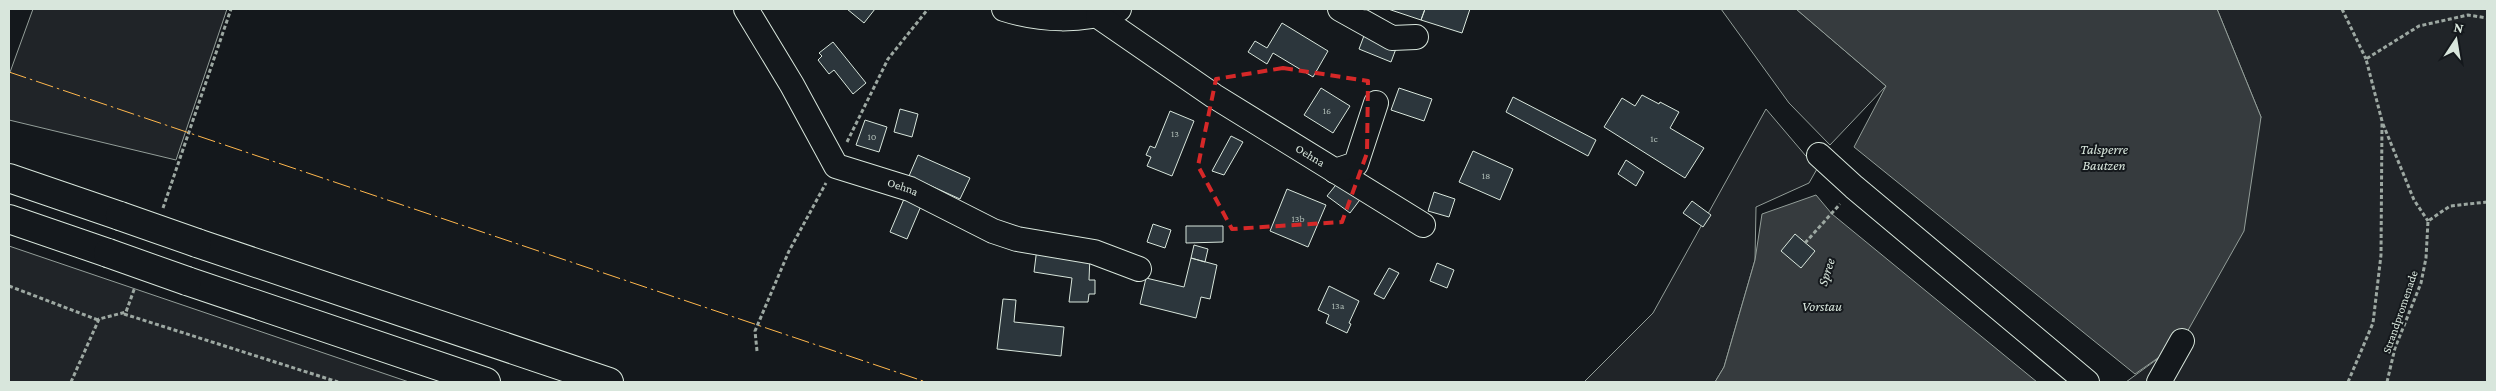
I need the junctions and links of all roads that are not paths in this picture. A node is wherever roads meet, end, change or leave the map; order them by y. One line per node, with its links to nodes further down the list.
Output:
1 (746, 9): 12 (street, Oehna)
2 (1004, 9): 4 (street, Oehna)
3 (1340, 9): 5 (street)
4 (1109, 12): 8 (street, Oehna)
5 (1416, 37)
6 (1376, 103): 8 (street)
7 (1820, 155): 16 (street)
8 (1335, 171): 11 (street, Oehna)
9 (9, 178): 15 (highway, bridge)
10 (9, 219): 14 (highway, bridge)
11 (1423, 225)
12 (1139, 268)
13 (2182, 341): 17 (street)
14 (486, 382)
15 (609, 382)
16 (2086, 382)
17 (2159, 382)

